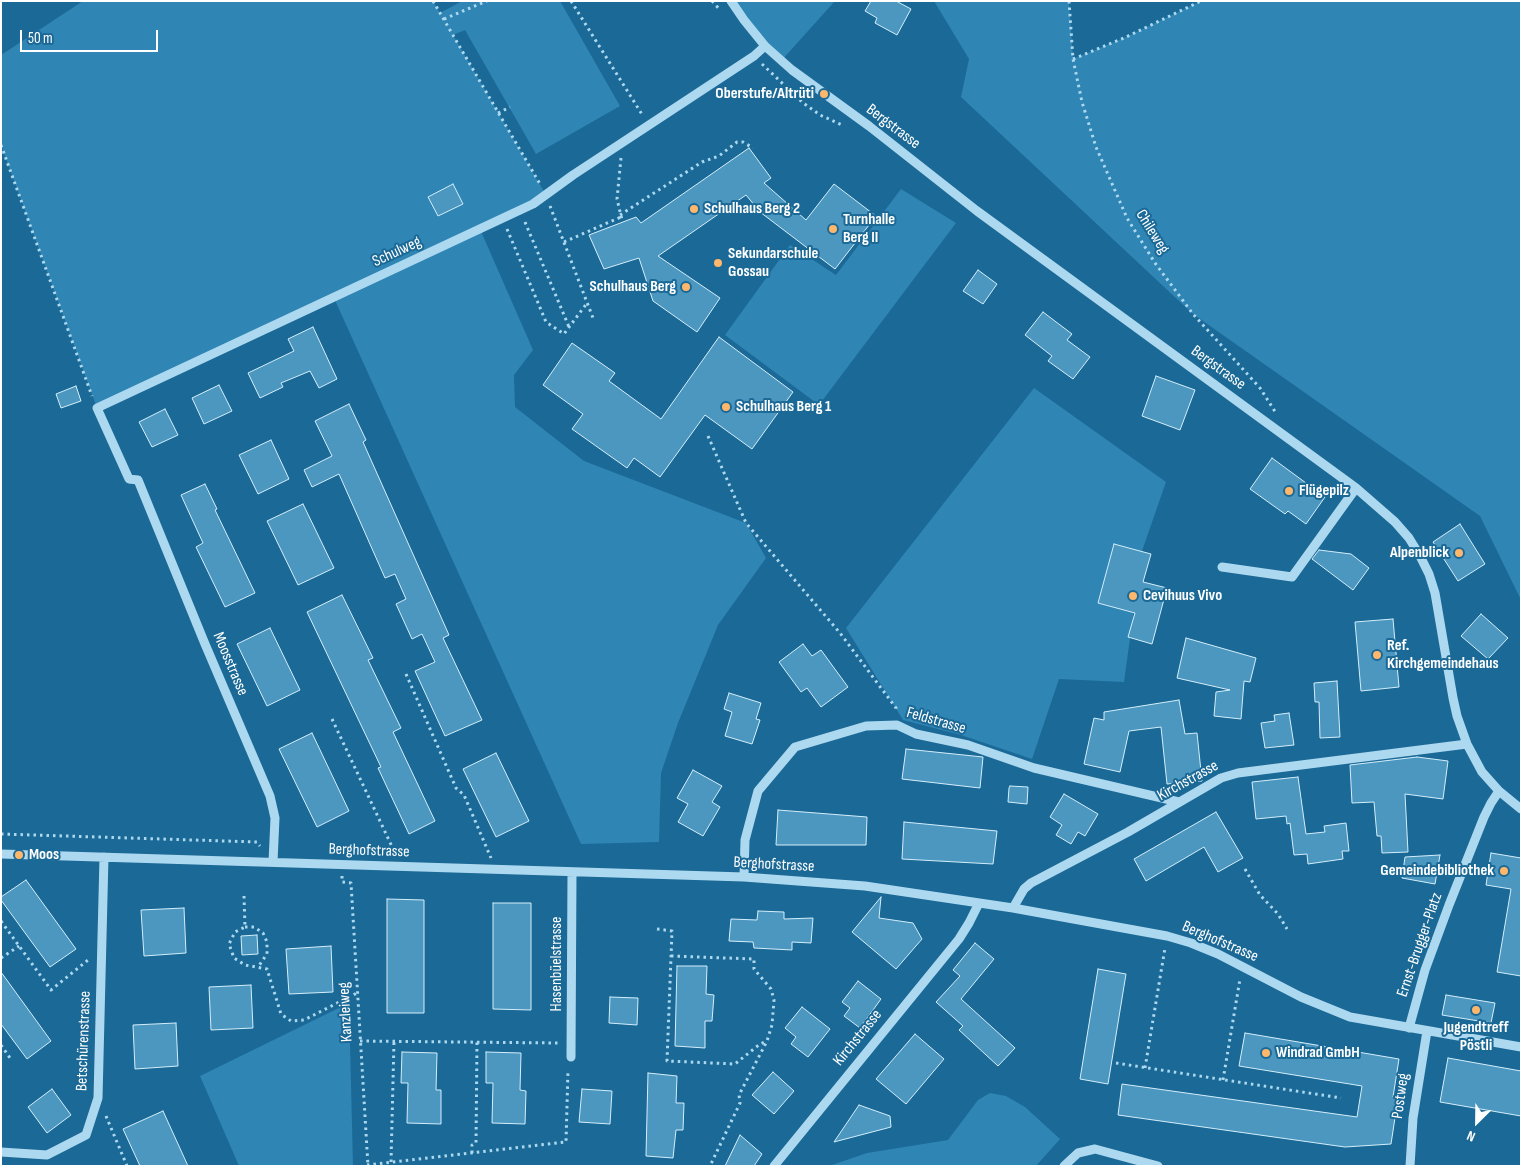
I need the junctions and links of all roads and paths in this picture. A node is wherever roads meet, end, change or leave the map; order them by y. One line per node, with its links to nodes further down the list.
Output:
1 (433, 1): 7 (path)
2 (487, 1): 7 (path)
3 (571, 1): 13 (path)
4 (731, 1): 8 (street, Bergstrasse)
5 (1069, 1): 9 (path, Chileweg)
6 (1201, 1): 9 (path)
7 (444, 19): 12 (path)
8 (765, 46): 13 (street, Schulweg); 29 (street, Bergstrasse)
9 (1073, 59): 27 (path, Chileweg)
10 (802, 102): 14 (path)
11 (510, 107): 12 (path)
12 (498, 113): 18 (path)
13 (649, 124): 15 (street, Schulweg)
14 (842, 124)
15 (621, 143): 18 (street, Schulweg); 20 (path)
16 (1, 145): 26 (path)
17 (753, 148): 20 (path)
18 (546, 195): 19 (street, Schulweg); 22 (path)
19 (520, 210): 21 (street, Schulweg); 25 (path)
20 (621, 217): 22 (path)
21 (503, 218): 25 (path); 26 (street, Schulweg)
22 (564, 242): 23 (path)
23 (588, 302): 24 (path); 25 (path)
24 (594, 318)
25 (569, 327)
26 (97, 408): 41 (street, Moosstrasse)
27 (1279, 418)
28 (708, 436): 33 (path)
29 (1356, 488): 30 (street); 34 (street, Bergstrasse)
30 (1222, 566)
31 (406, 674): 45 (path)
32 (332, 719): 43 (path)
33 (897, 725): 36 (street, Feldstrasse); 47 (street, Feldstrasse)
34 (1467, 744): 35 (street, Bergstrasse); 36 (street, Kirchstrasse)
35 (1499, 791): 37 (street, Bergstrasse); 63 (street, Ernst-Brugger-Platz)
36 (1179, 802): 50 (street, Kirchstrasse)
37 (1521, 809)
38 (1, 834): 41 (path)
39 (1, 854): 40 (street, Berghofstrasse)
40 (104, 857): 41 (street, Berghofstrasse); 57 (street, Betschürenstrasse)
41 (273, 862): 42 (street, Berghofstrasse)
42 (343, 866): 43 (street, Berghofstrasse); 62 (path, Kanzleiweg)
43 (401, 867): 45 (street, Berghofstrasse)
44 (1245, 869): 54 (path)
45 (496, 870): 46 (street, Berghofstrasse)
46 (572, 872): 47 (street, Berghofstrasse); 69 (street, Hasenbüelstrasse)
47 (744, 877): 49 (street, Berghofstrasse)
48 (244, 896): 52 (path)
49 (980, 903): 50 (street, Berghofstrasse); 85 (street, Kirchstrasse)
50 (1013, 908): 55 (street, Berghofstrasse)
51 (1, 921): 56 (path)
52 (245, 926): 61 (path); 61 (path)
53 (657, 929): 58 (path)
54 (1287, 929)
55 (1167, 936): 60 (street, Berghofstrasse); 75 (path)
56 (19, 946): 57 (path); 59 (path)
57 (102, 949): 77 (street, Betschürenstrasse)
58 (671, 956): 67 (path); 67 (path)
59 (1, 958)
60 (1242, 966): 63 (street, Berghofstrasse); 76 (path)
61 (258, 967): 62 (path)
62 (357, 993): 65 (path, Kanzleiweg)
63 (1409, 1028): 64 (street, Berghofstrasse)
64 (1427, 1031): 71 (street, Berghofstrasse); 88 (street, Postweg)
65 (360, 1041): 66 (path); 82 (path, Kanzleiweg)
66 (394, 1041): 68 (path); 81 (path)
67 (766, 1041): 84 (path)
68 (477, 1042): 69 (path); 80 (path)
69 (571, 1043): 72 (street, Hasenbüelstrasse)
70 (1, 1045): 73 (path)
71 (1521, 1046)
72 (571, 1057): 80 (path)
73 (10, 1058)
74 (1116, 1063): 75 (path)
75 (1145, 1068): 76 (path)
76 (1223, 1080): 78 (path)
77 (98, 1098): 79 (street, Betschürenstrasse); 83 (path)
78 (1341, 1098)
79 (1, 1152)
80 (472, 1153): 81 (path)
81 (392, 1162): 82 (path)
82 (368, 1165)
83 (127, 1166)
84 (710, 1166)
85 (774, 1166)
86 (1064, 1166): 87 (street)
87 (1158, 1166)
88 (1410, 1166)

